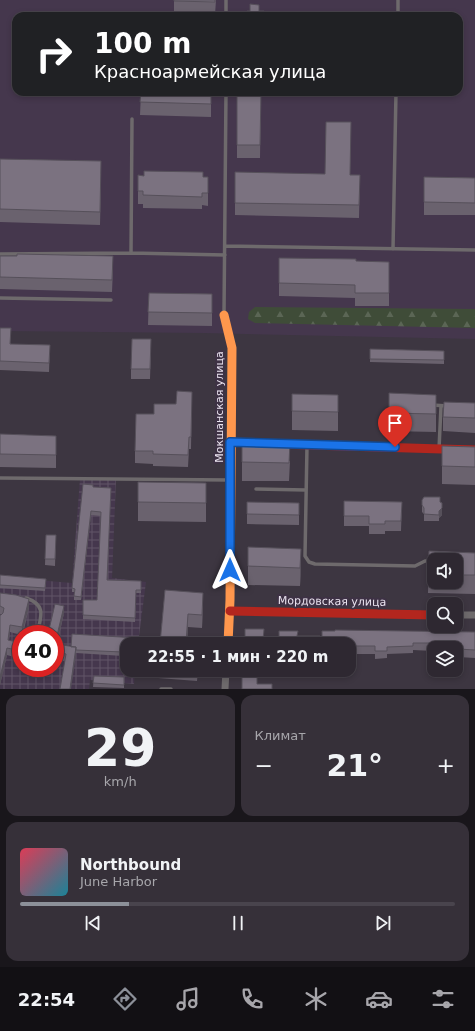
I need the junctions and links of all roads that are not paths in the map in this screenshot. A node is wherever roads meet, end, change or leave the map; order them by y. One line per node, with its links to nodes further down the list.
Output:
1 (226, 0): 3 (lane)
2 (398, 0): 4 (lane)
3 (226, 12)
4 (398, 12)
5 (226, 96): 8 (lane)
6 (396, 96): 9 (lane)
7 (132, 119): 11 (lane)
8 (225, 246): 9 (lane); 13 (lane)
9 (393, 249): 10 (lane)
10 (475, 250)
11 (131, 253): 12 (lane); 13 (lane)
12 (0, 254)
13 (225, 255): 16 (lane)
14 (0, 298): 15 (lane)
15 (111, 300)
16 (224, 315): 20 (street, Мокшанская улица)
17 (425, 405): 18 (lane)
18 (441, 406): 19 (lane); 22 (lane)
19 (454, 406)
20 (230, 442): 21 (street); 25 (street, Мокшанская улица)
21 (307, 444): 22 (street); 27 (lane)
22 (439, 449): 23 (street)
23 (475, 450)
24 (0, 478): 25 (lane)
25 (230, 480): 32 (street, Мокшанская улица)
26 (256, 489): 27 (lane)
27 (306, 490): 29 (lane)
28 (298, 556): 29 (lane)
29 (305, 556): 30 (lane)
30 (427, 561)
31 (20, 598): 36 (lane)
32 (230, 611): 33 (street, Мордовская улица); 37 (street, Мокшанская улица)
33 (427, 615)
34 (463, 615): 35 (street)
35 (475, 615)
36 (39, 625)
37 (228, 637)
38 (226, 677): 41 (street)
39 (161, 689): 40 (lane)
40 (171, 689)
41 (225, 689)

